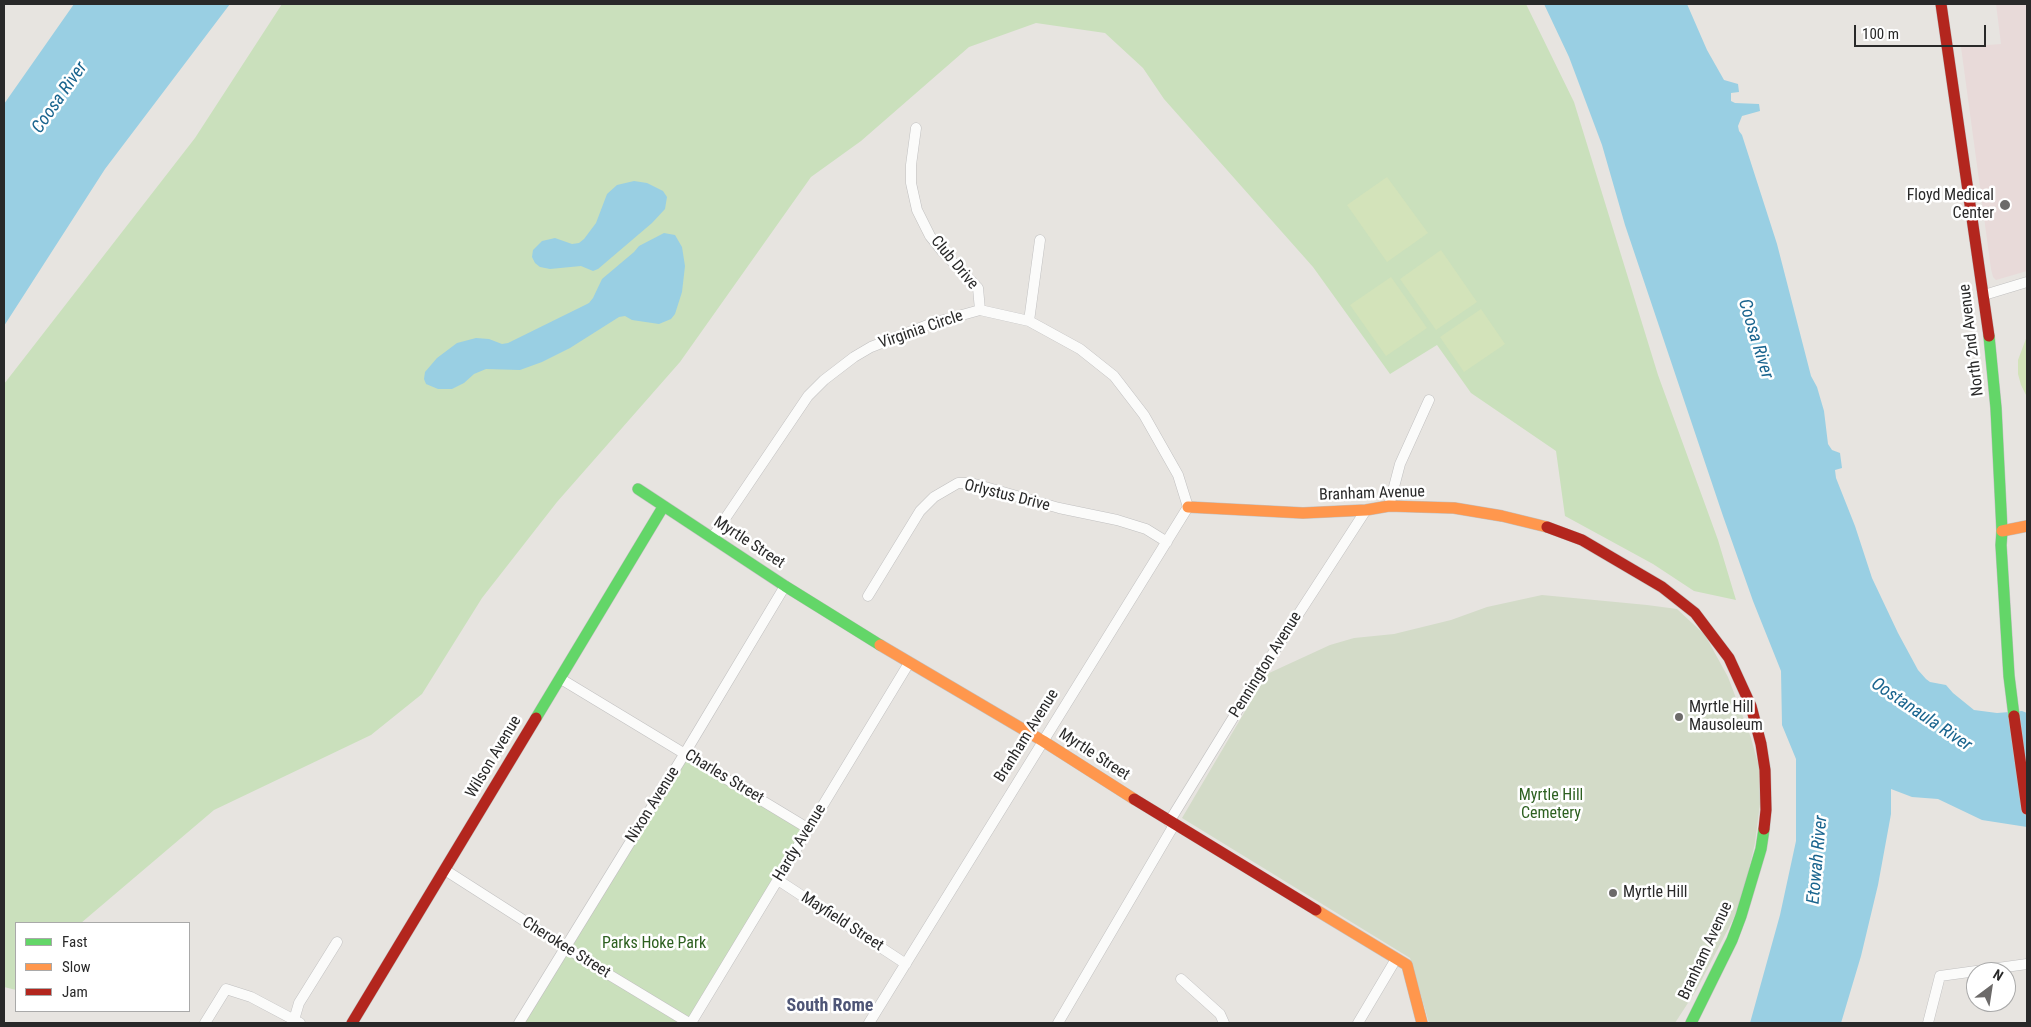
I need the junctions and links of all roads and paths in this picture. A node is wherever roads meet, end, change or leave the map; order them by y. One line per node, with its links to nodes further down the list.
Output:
1 (1941, 4): 5 (street, North 2nd Avenue)
2 (916, 128): 6 (street, Club Drive)
3 (1040, 240): 7 (street)
4 (2027, 282): 5 (street)
5 (1984, 295): 15 (street, North 2nd Avenue)
6 (980, 310): 7 (street, Virginia Circle); 16 (street, Virginia Circle)
7 (1029, 321): 12 (street, Virginia Circle)
8 (1429, 400): 10 (street)
9 (638, 489): 11 (street, Myrtle Street)
10 (1389, 506): 13 (street, Branham Avenue); 45 (street, Branham Avenue)
11 (663, 507): 16 (street, Myrtle Street); 21 (street, Wilson Avenue)
12 (1188, 507): 13 (street, Branham Avenue); 17 (street, Branham Avenue)
13 (1366, 510): 25 (street, Pennington Avenue)
14 (2027, 526): 15 (street)
15 (2002, 531): 24 (street, North 2nd Avenue)
16 (712, 538): 18 (street, Myrtle Street)
17 (1167, 542): 19 (street, Orlystus Drive); 22 (street, Branham Avenue)
18 (785, 586): 20 (street, Myrtle Street); 23 (street, Nixon Avenue)
19 (868, 596)
20 (909, 663): 22 (street, Myrtle Street); 26 (street, Hardy Avenue)
21 (561, 679): 23 (street, Charles Street); 27 (street, Wilson Avenue)
22 (1043, 741): 25 (street, Myrtle Street); 32 (street, Branham Avenue)
23 (685, 753): 26 (street, Charles Street); 30 (street, Nixon Avenue)
24 (2027, 809)
25 (1171, 823): 31 (street, Myrtle Street); 41 (street, Pennington Avenue)
26 (809, 829): 28 (street, Hardy Avenue)
27 (445, 870): 30 (street, Cherokee Street); 37 (street, Wilson Avenue)
28 (778, 880): 32 (street, Mayfield Street); 39 (street, Hardy Avenue)
29 (338, 942): 35 (street)
30 (565, 948): 38 (street, Nixon Avenue); 39 (street, Cherokee Street)
31 (1396, 959): 43 (street); 44 (street, Myrtle Street)
32 (906, 964): 40 (street, Branham Avenue)
33 (2027, 964): 46 (street)
34 (1181, 979): 42 (street)
35 (297, 1022): 36 (street)
36 (205, 1023)
37 (352, 1023)
38 (519, 1023)
39 (690, 1023)
40 (870, 1023)
41 (1058, 1023)
42 (1224, 1023)
43 (1358, 1023)
44 (1422, 1023)
45 (1691, 1023)
46 (1928, 1023)

